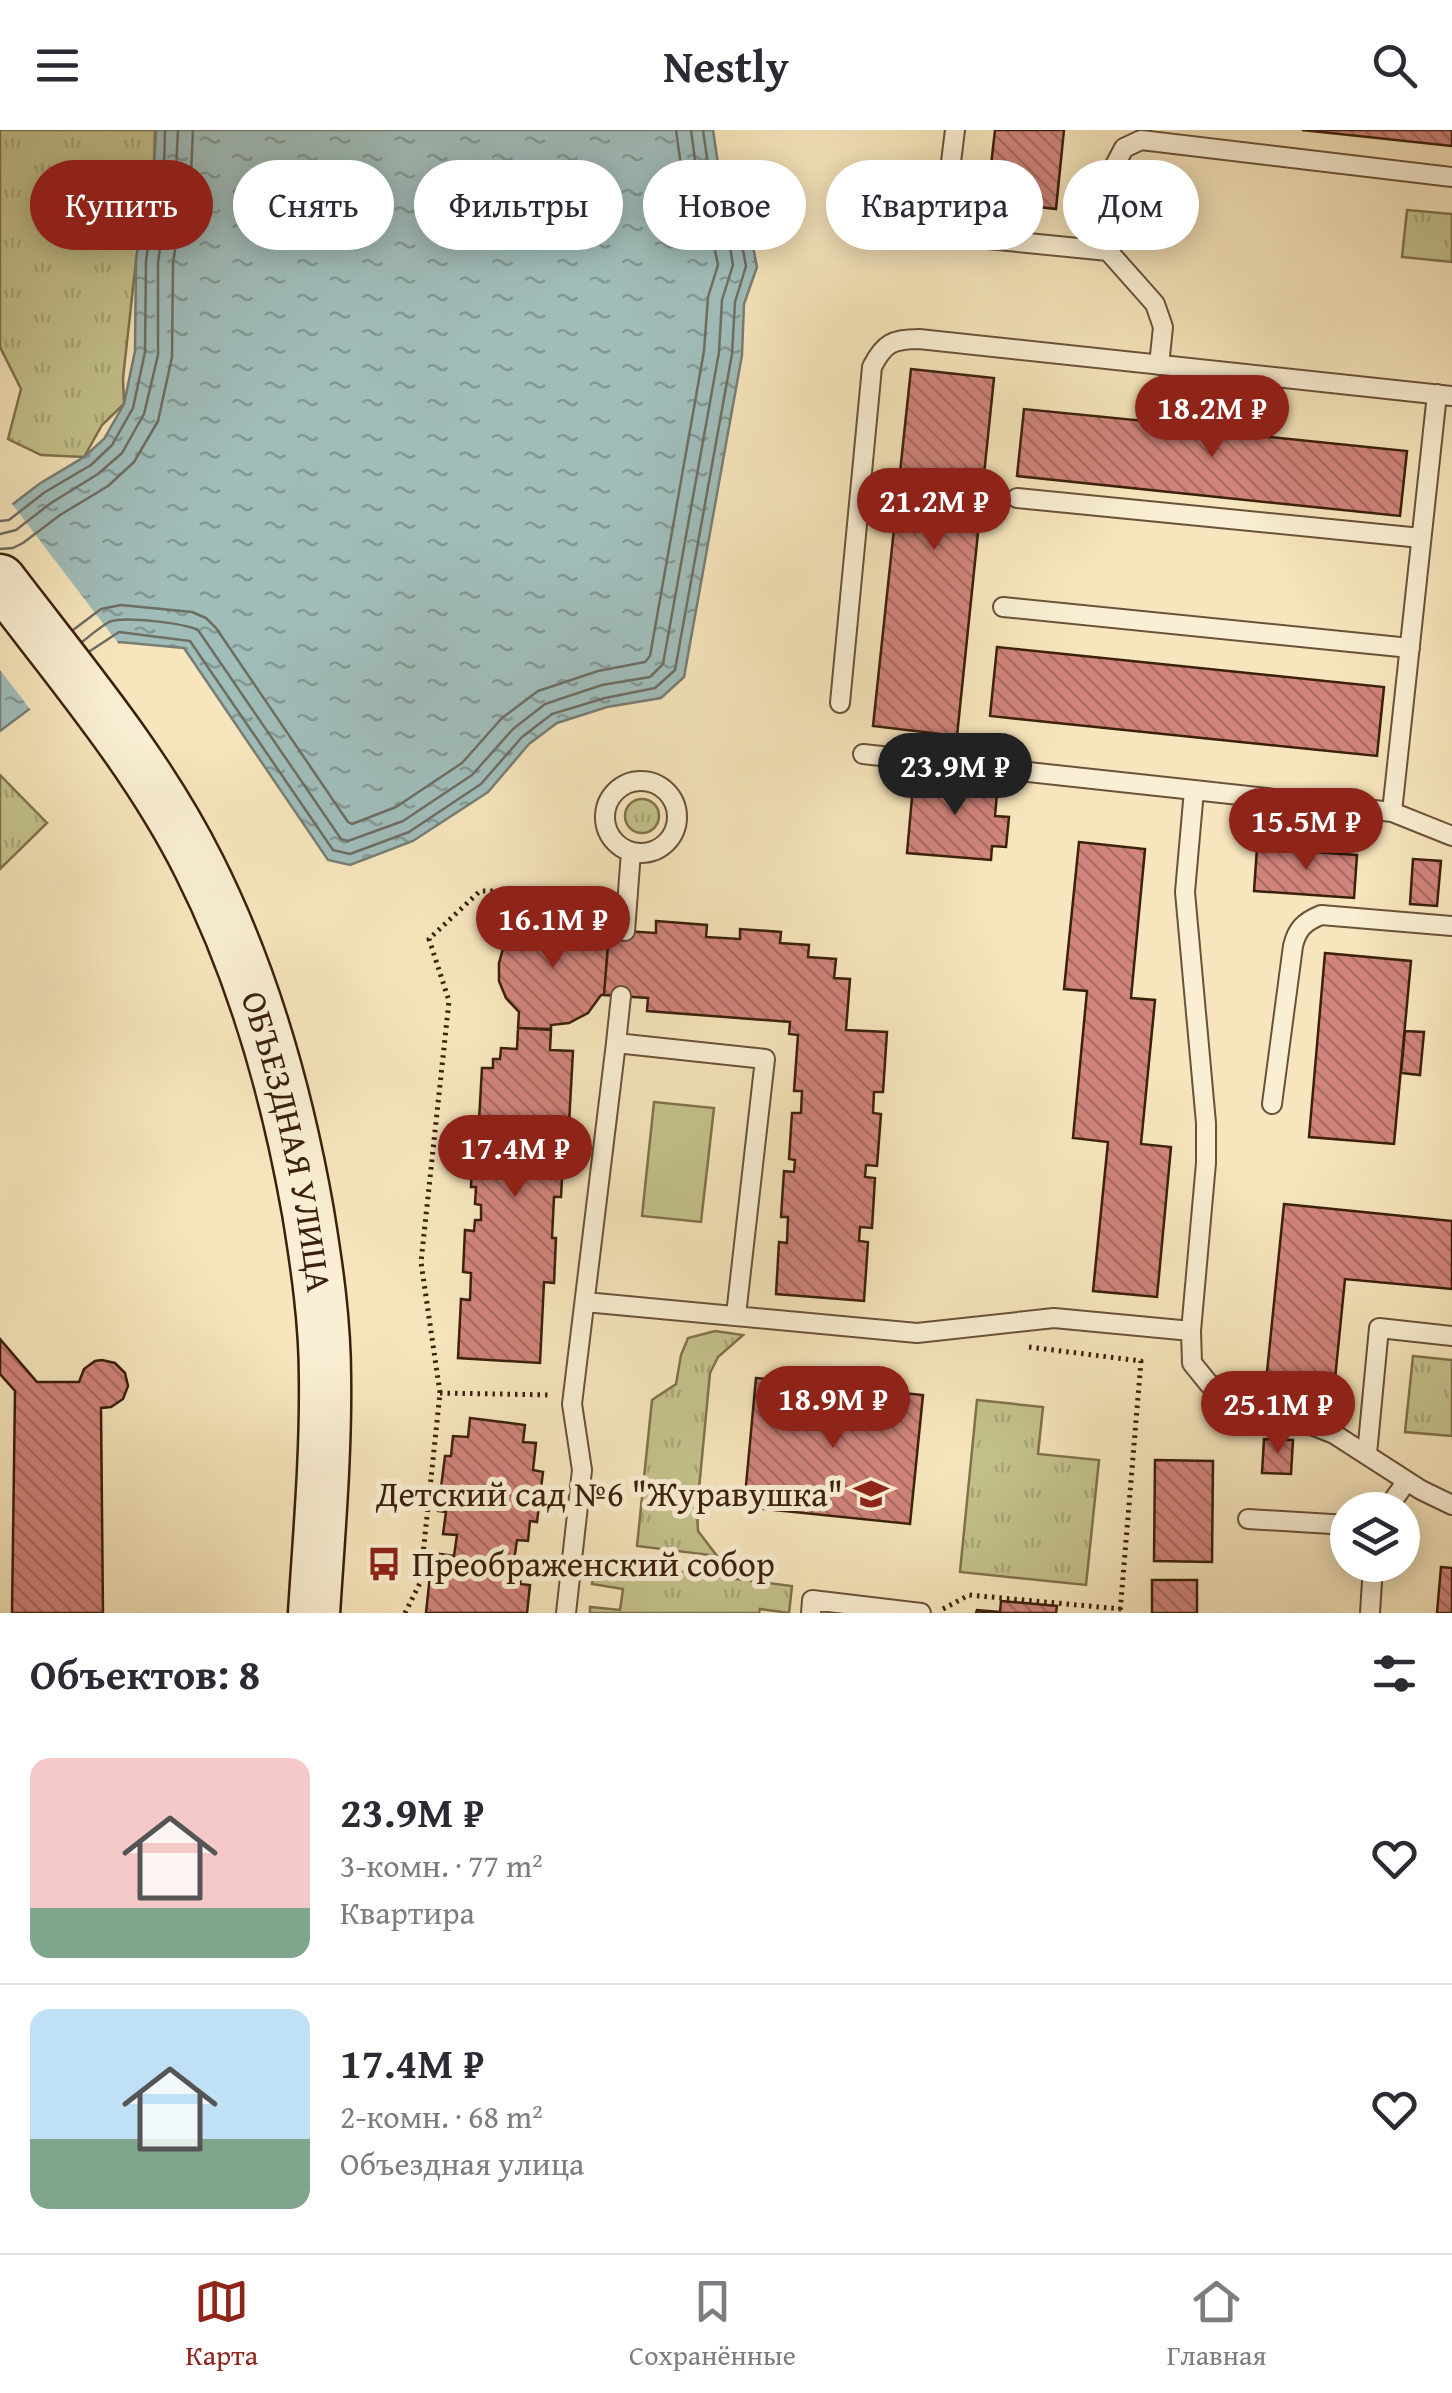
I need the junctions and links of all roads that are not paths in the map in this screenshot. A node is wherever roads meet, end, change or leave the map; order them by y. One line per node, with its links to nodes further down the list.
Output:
1 (955, 130): 3 (lane)
2 (1452, 177): 3 (lane)
3 (1108, 251): 4 (lane)
4 (1159, 365): 5 (lane); 11 (lane)
5 (1444, 395): 7 (lane)
6 (1017, 498): 7 (lane)
7 (1421, 538): 10 (lane)
8 (0, 580): 33 (main road, ОБЪЕЗДНАЯ УЛИЦА)
9 (1003, 607): 10 (lane)
10 (1410, 648): 14 (lane)
11 (840, 703)
12 (863, 754): 13 (lane)
13 (1194, 790): 14 (lane); 24 (lane)
14 (1392, 812): 15 (lane)
15 (1452, 836)
16 (631, 852): 16 (lane); 18 (lane)
17 (1452, 926): 21 (lane)
18 (626, 931)
19 (621, 996): 20 (lane)
20 (616, 1043): 22 (lane); 23 (lane)
21 (1272, 1104)
22 (586, 1302): 23 (lane); 34 (lane)
23 (736, 1315): 24 (lane)
24 (1191, 1331): 26 (lane)
25 (1452, 1336): 26 (lane)
26 (1367, 1454): 27 (lane)
27 (1407, 1481): 28 (lane); 29 (lane)
28 (1399, 1492)
29 (1452, 1505)
30 (1248, 1518): 31 (lane)
31 (1330, 1525)
32 (1372, 1582): 37 (lane)
33 (314, 1613)
34 (566, 1613)
35 (810, 1613): 36 (lane)
36 (921, 1613)
37 (1370, 1613)

